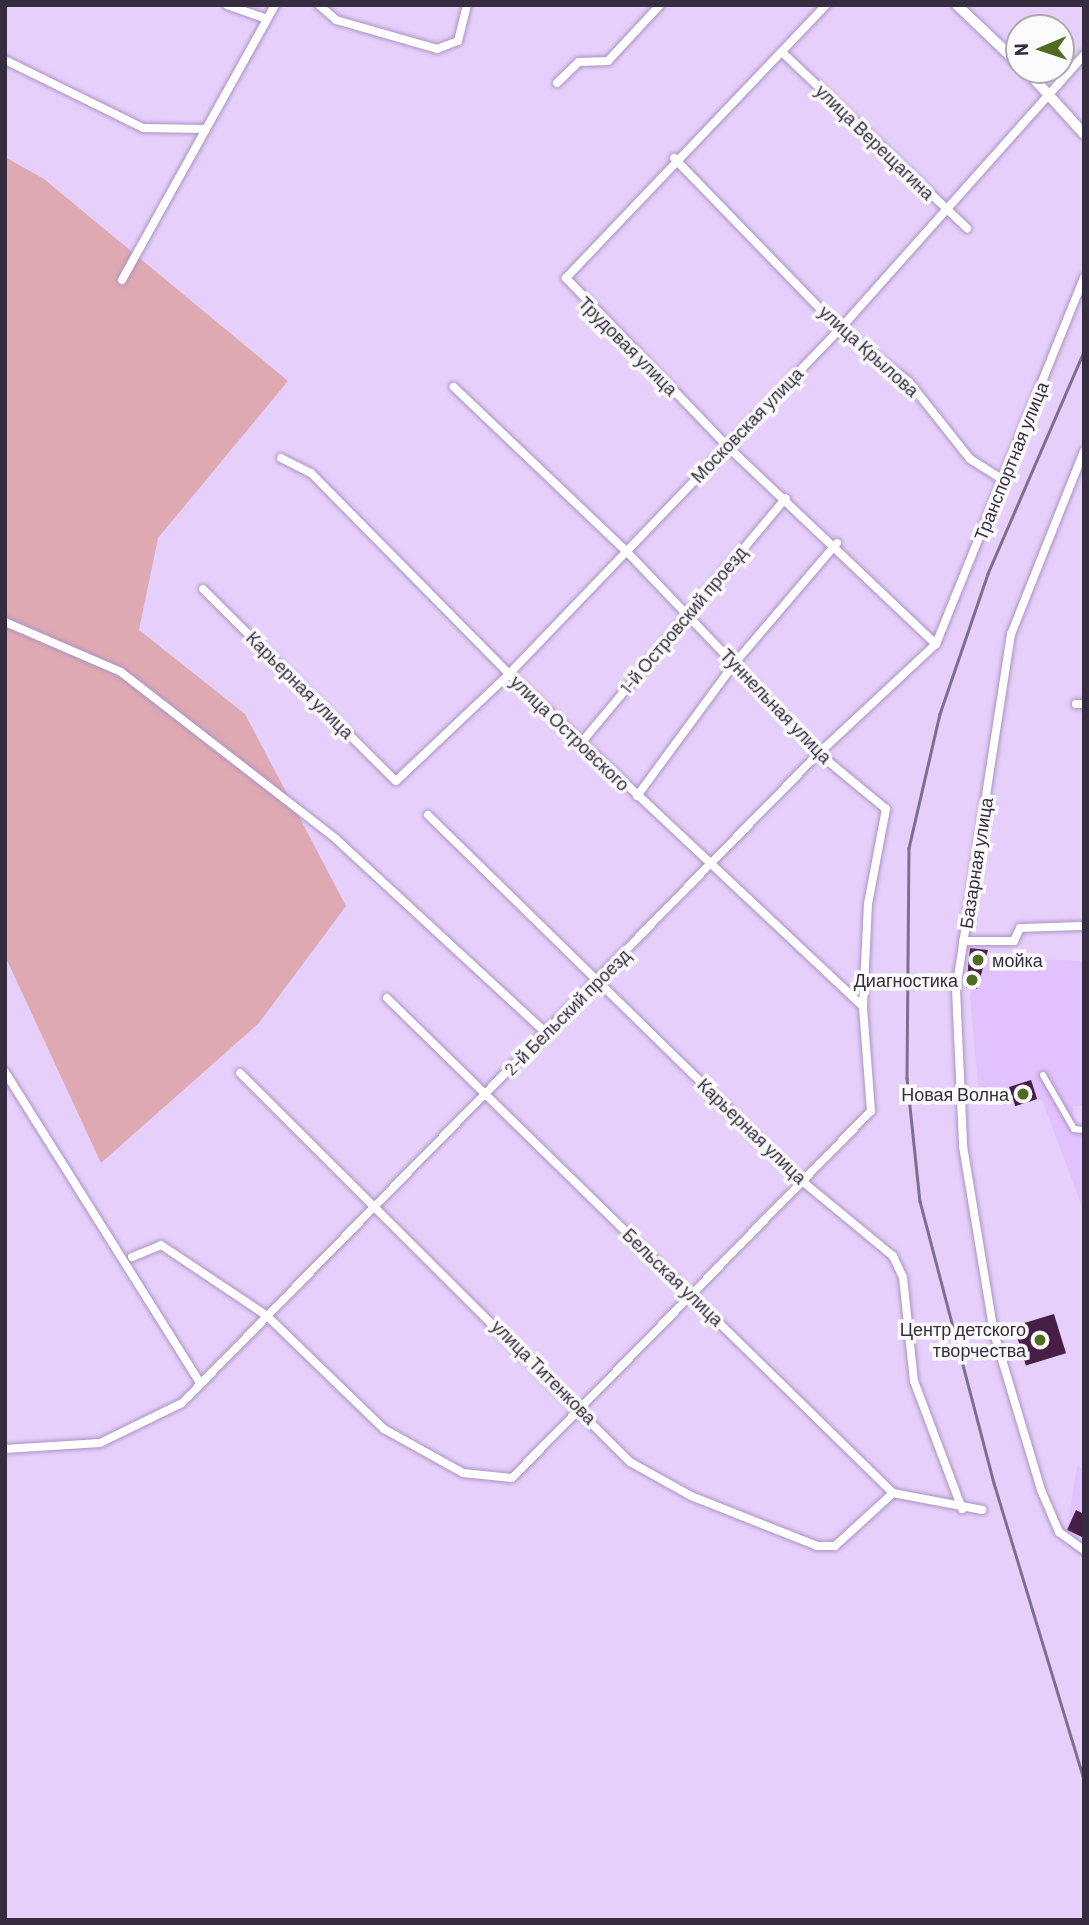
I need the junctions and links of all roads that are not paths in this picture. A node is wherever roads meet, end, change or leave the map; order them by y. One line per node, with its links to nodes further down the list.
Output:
1 (227, 5): 8 (street)
2 (275, 5): 8 (street)
3 (319, 5): 4 (street)
4 (467, 5)
5 (660, 5): 13 (street)
6 (826, 5): 10 (street, Трудовая улица)
7 (957, 5): 9 (main road)
8 (267, 19): 18 (street)
9 (1005, 51)
10 (784, 54): 20 (street, Трудовая улица); 21 (street, улица Верещагина)
11 (1084, 55): 15 (street, Московская улица)
12 (5, 60): 18 (street)
13 (557, 83)
14 (1040, 84): 15 (main road)
15 (1049, 93): 16 (main road); 21 (street, Московская улица)
16 (1072, 120): 17 (main road); 19 (main road)
17 (1084, 124)
18 (206, 129): 24 (street)
19 (1084, 134)
20 (674, 158): 25 (street, улица Крылова); 27 (street, Трудовая улица)
21 (946, 209): 22 (street, улица Верещагина); 25 (street, Московская улица)
22 (967, 228)
23 (1084, 278): 30 (street, Транспортная улица)
24 (122, 280)
25 (840, 329): 27 (street, Московская улица); 30 (street, улица Крылова)
26 (454, 387): 33 (street, Туннельная улица)
27 (727, 446): 31 (street, Трудовая улица); 33 (street, Московская улица)
28 (1084, 451): 47 (street, Базарная улица)
29 (281, 458): 39 (street, улица Островского)
30 (1005, 481): 37 (street, Транспортная улица)
31 (786, 498): 32 (street, Трудовая улица); 35 (street, 1-й Островский проезд)
32 (837, 543): 37 (street, Трудовая улица); 38 (street)
33 (626, 551): 35 (street, Туннельная улица); 39 (street, Московская улица)
34 (203, 589): 42 (street, Карьерная улица)
35 (687, 615): 38 (street, Туннельная улица); 40 (street, 1-й Островский проезд)
36 (5, 622): 51 (street)
37 (936, 644): 41 (street, 2-й Бельский проезд)
38 (734, 664): 41 (street, Туннельная улица); 43 (street)
39 (509, 674): 40 (street, улица Островского); 42 (street, Московская улица)
40 (581, 743): 43 (street, улица Островского)
41 (819, 752): 45 (street, 2-й Бельский проезд); 50 (street, Туннельная улица)
42 (397, 781)
43 (637, 796): 45 (street, улица Островского)
44 (428, 815): 48 (street, Карьерная улица)
45 (710, 866): 48 (street, 2-й Бельский проезд); 50 (street, улица Островского)
46 (1084, 926): 47 (street)
47 (963, 941): 68 (street, Базарная улица)
48 (597, 981): 51 (street, 2-й Бельский проезд); 57 (street, Карьерная улица)
49 (387, 998): 55 (street, Бельская улица)
50 (863, 1006): 57 (street, Туннельная улица)
51 (546, 1033): 55 (street, 2-й Бельский проезд)
52 (5, 1072): 62 (street)
53 (240, 1073): 58 (street, улица Титенкова)
54 (1043, 1074): 56 (street)
55 (483, 1096): 58 (street, 2-й Бельский проезд); 60 (street, Бельская улица)
56 (1084, 1130)
57 (802, 1181): 60 (street); 66 (street, Карьерная улица)
58 (376, 1205): 61 (street, 2-й Бельский проезд); 63 (street, улица Титенкова)
59 (132, 1257): 61 (street)
60 (691, 1294): 63 (street); 65 (street, Бельская улица)
61 (267, 1316): 62 (street, 2-й Бельский проезд); 63 (street)
62 (201, 1384): 64 (street, 2-й Бельский проезд)
63 (580, 1408): 65 (street, улица Титенкова)
64 (5, 1449)
65 (893, 1493): 66 (street)
66 (962, 1509): 67 (street)
67 (982, 1510)
68 (1084, 1550)

